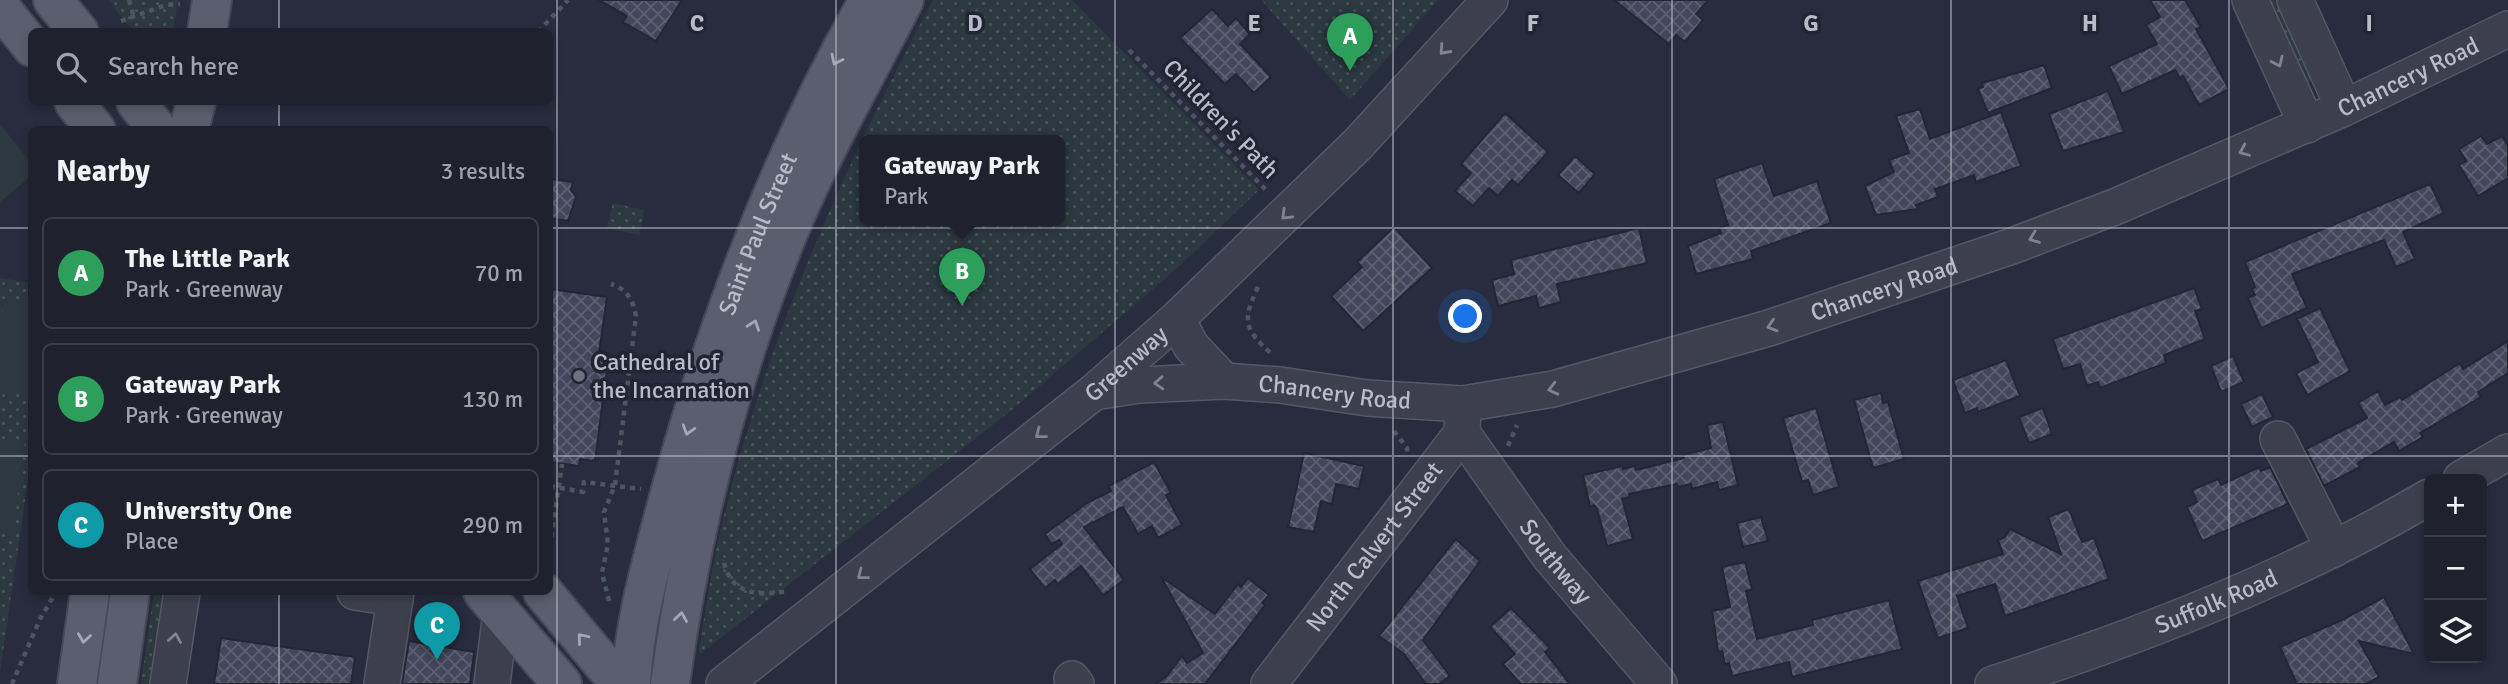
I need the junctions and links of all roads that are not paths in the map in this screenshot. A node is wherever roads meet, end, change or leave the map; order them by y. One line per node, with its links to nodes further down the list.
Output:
1 (53, 0): 9 (main road)
2 (869, 0): 43 (main road, Saint Paul Street, one-way to 43)
3 (904, 0): 44 (main road, Saint Paul Street, one-way to 3)
4 (1490, 0): 21 (street, Greenway, one-way to 21)
5 (2250, 0): 17 (street, one-way to 17)
6 (2295, 0): 16 (street)
7 (196, 2): 10 (main road)
8 (0, 7): 12 (main road)
9 (76, 28)
10 (206, 28)
11 (2508, 29): 16 (street, Chancery Road)
12 (28, 42)
13 (77, 105): 18 (main road)
14 (138, 105): 19 (main road)
15 (195, 105): 20 (main road)
16 (2344, 108): 17 (street, Chancery Road)
17 (2307, 125): 24 (street, Chancery Road, one-way to 24)
18 (93, 126)
19 (155, 126)
20 (190, 126)
21 (1177, 319): 22 (street, Chancery Road); 23 (street, Greenway)
22 (1224, 380): 23 (street, Chancery Road, one-way to 23); 24 (street, Chancery Road)
23 (1094, 392): 45 (street, Greenway, one-way to 45)
24 (1463, 418): 46 (street, North Calvert Street); 47 (street, Southway)
25 (2278, 439): 29 (street)
26 (2508, 452): 27 (street)
27 (2469, 474)
28 (2424, 501): 29 (street, Suffolk Road)
29 (2334, 549): 48 (street, Suffolk Road)
30 (90, 595): 36 (main road, one-way to 36)
31 (130, 595): 37 (main road)
32 (182, 595): 38 (street, one-way to 32)
33 (396, 595): 39 (street)
34 (546, 595): 42 (main road, one-way to 34)
35 (492, 602): 40 (street); 41 (main road)
36 (77, 684)
37 (117, 684)
38 (168, 684)
39 (382, 684)
40 (492, 684)
41 (562, 684)
42 (620, 684)
43 (631, 684)
44 (670, 684)
45 (724, 684)
46 (1269, 684)
47 (1659, 684)
48 (1993, 684)

